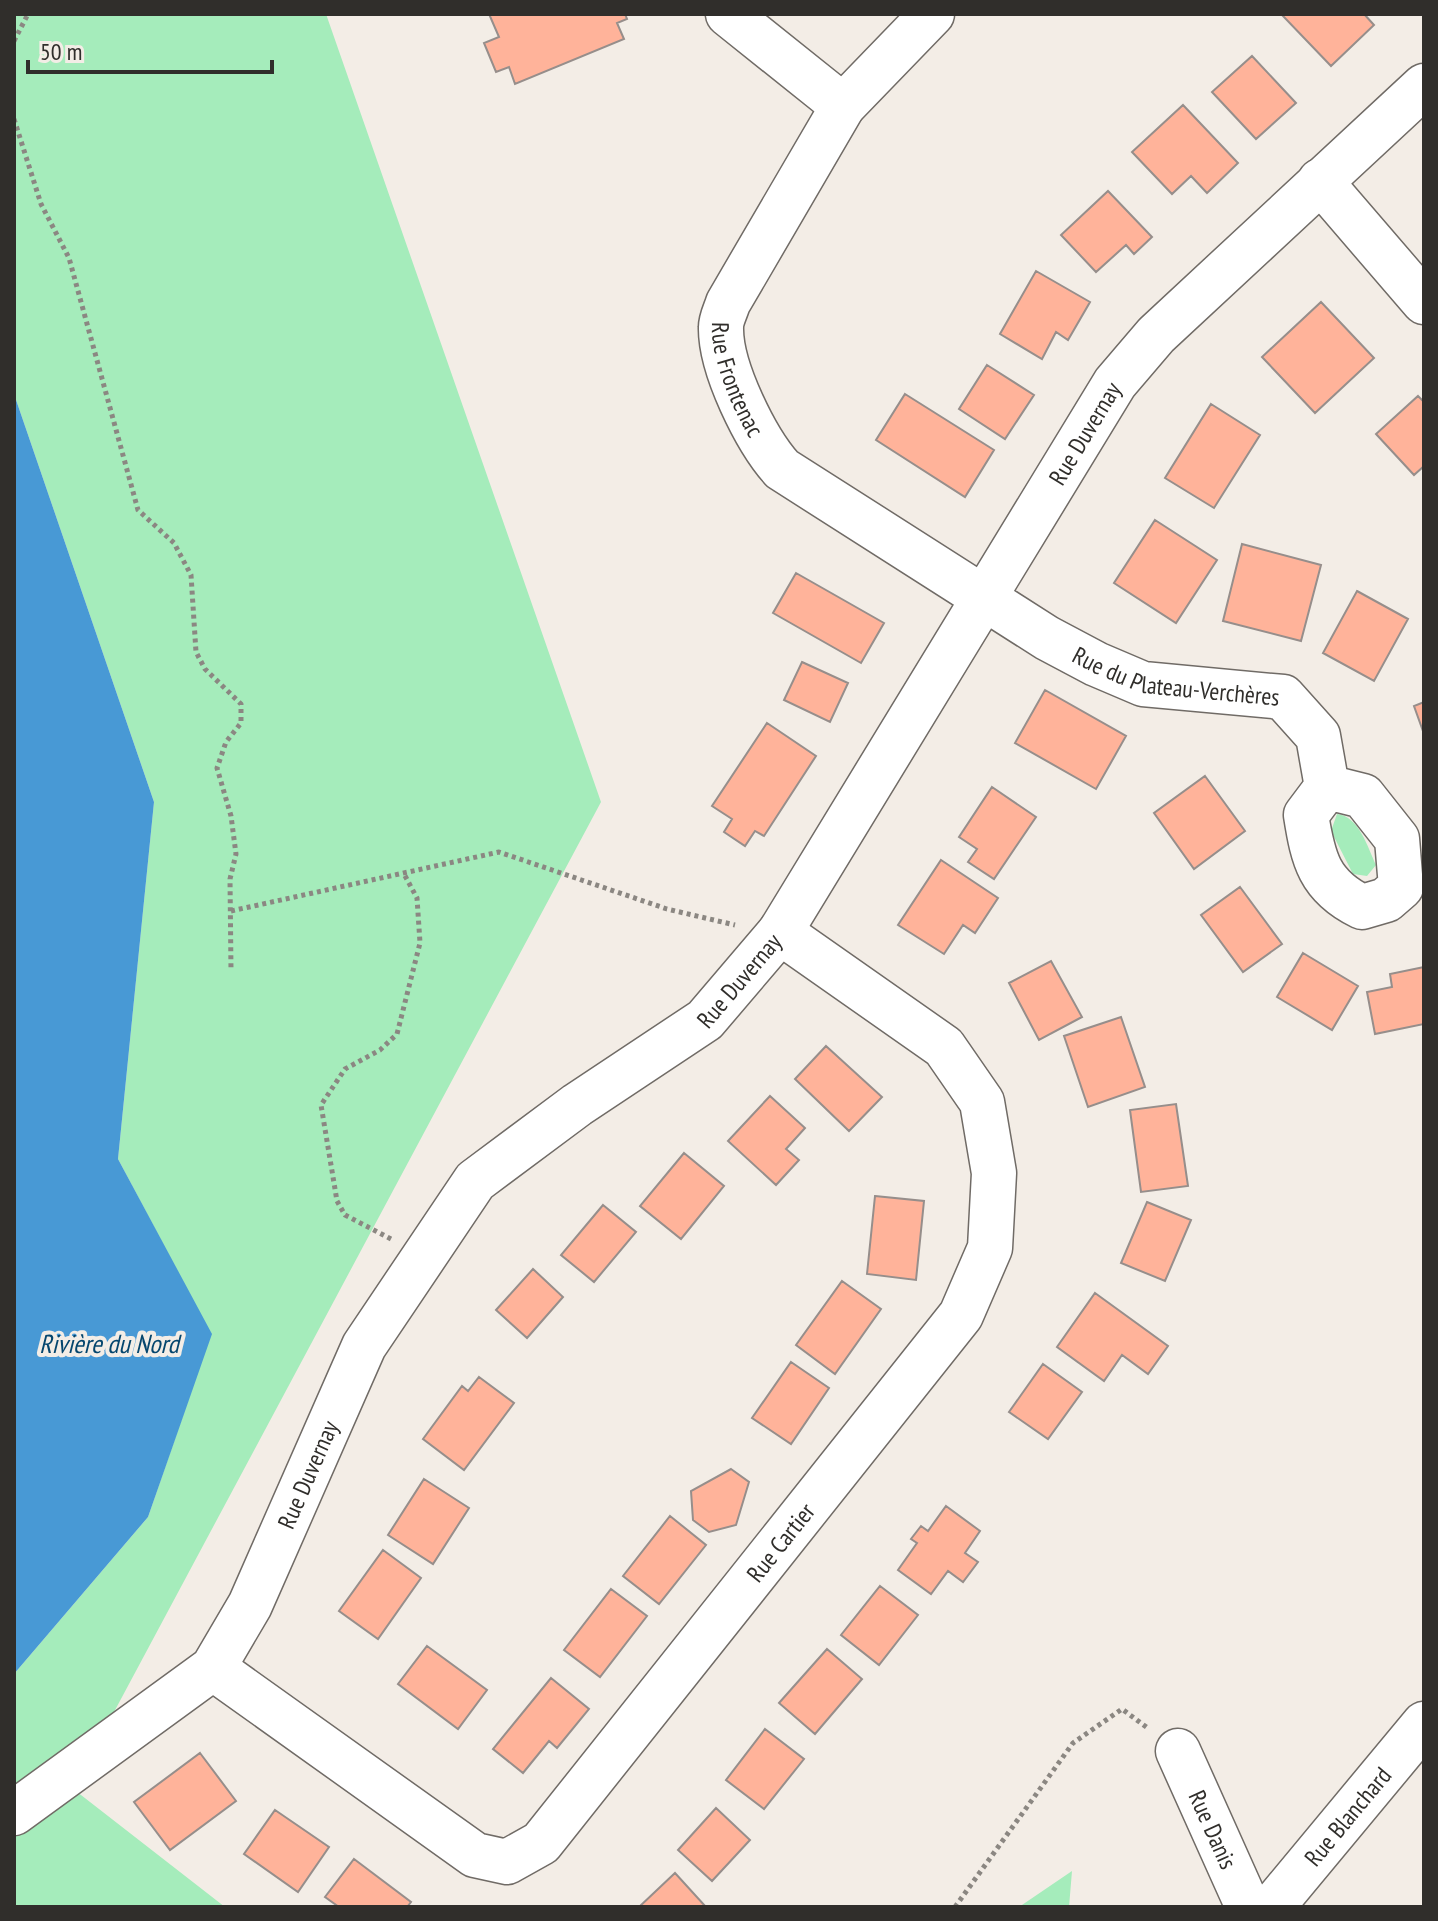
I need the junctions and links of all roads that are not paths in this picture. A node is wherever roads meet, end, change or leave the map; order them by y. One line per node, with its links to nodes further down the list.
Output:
1 (728, 14): 4 (street)
2 (932, 14): 4 (street, Rue Frontenac)
3 (1424, 86): 5 (street, Rue Duvernay)
4 (843, 106): 7 (street, Rue Frontenac)
5 (1320, 181): 6 (street); 7 (street, Rue Duvernay)
6 (1424, 302)
7 (983, 595): 8 (street, Rue du Plateau-Verchères); 9 (street, Rue Duvernay)
8 (1327, 787)
9 (780, 932): 10 (street, Rue Duvernay); 10 (street, Rue Cartier)
10 (213, 1668): 13 (street, Rue Duvernay)
11 (1424, 1724): 15 (street, Rue Blanchard)
12 (1178, 1751): 14 (street, Rue Danis)
13 (14, 1813)
14 (1248, 1907)
15 (1272, 1907)

